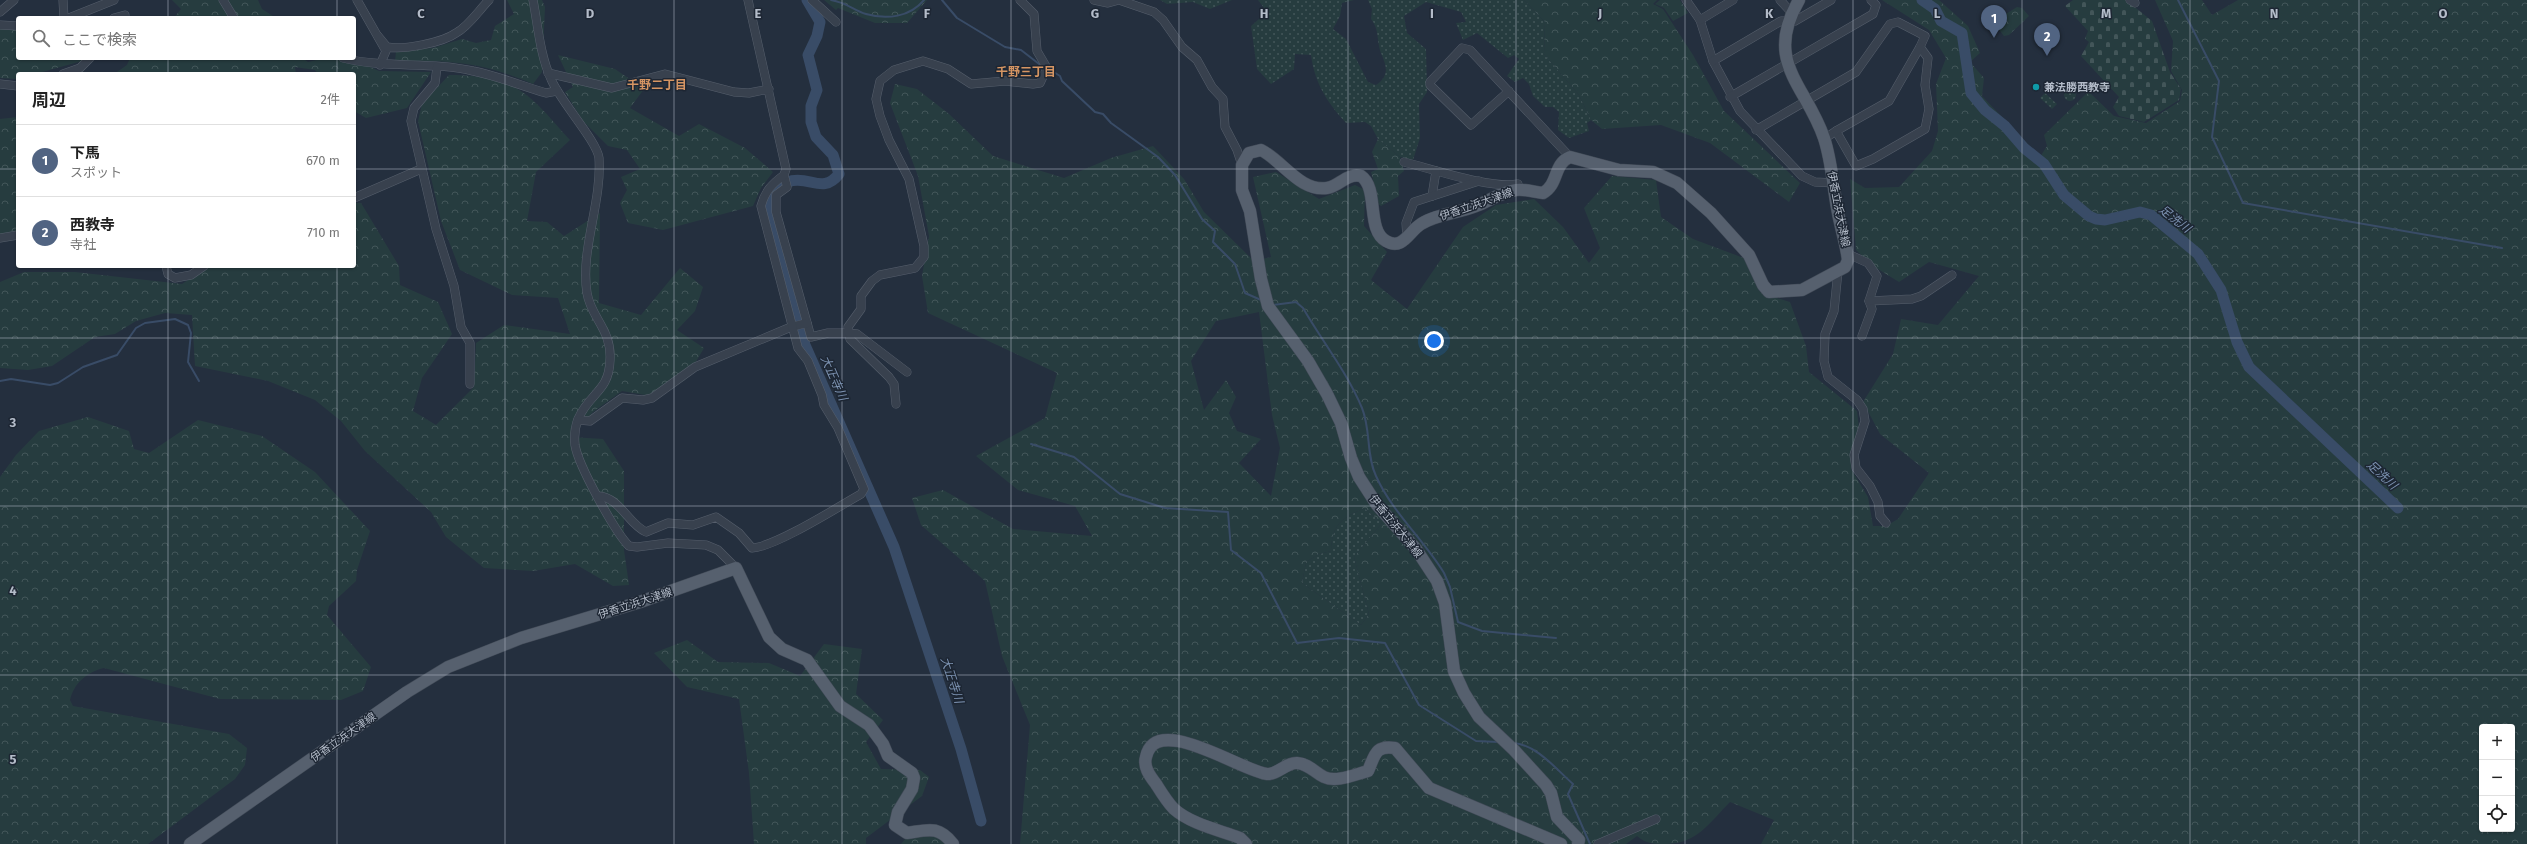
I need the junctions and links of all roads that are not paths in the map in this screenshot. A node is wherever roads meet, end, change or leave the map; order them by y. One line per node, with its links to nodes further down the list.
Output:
1 (14, 0): 18 (street)
2 (63, 0): 19 (street)
3 (114, 0): 20 (street)
4 (223, 0): 21 (street)
5 (357, 0): 27 (street)
6 (490, 0): 27 (street)
7 (533, 0): 36 (street)
8 (748, 0): 39 (street)
9 (812, 0): 24 (street)
10 (1020, 0): 69 (street)
11 (1094, 0): 49 (street)
12 (1686, 0): 23 (street)
13 (1733, 0): 23 (street)
14 (1780, 0): 22 (street)
15 (1799, 0): 22 (main road, 伊香立浜大津線)
16 (1831, 0): 22 (street)
17 (1871, 0): 32 (street)
18 (0, 12)
19 (64, 16)
20 (74, 16)
21 (233, 16)
22 (1790, 17): 31 (street); 32 (main road, 伊香立浜大津線)
23 (1700, 20): 31 (street)
24 (836, 22)
25 (0, 25): 26 (street)
26 (16, 26)
27 (378, 36): 33 (street)
28 (1920, 47): 43 (street); 45 (street); 45 (street)
29 (88, 60): 35 (street)
30 (354, 60): 33 (street)
31 (1713, 61): 42 (street)
32 (1787, 63): 42 (street); 43 (main road, 伊香立浜大津線)
33 (380, 65): 34 (street)
34 (437, 67): 40 (street); 50 (street)
35 (69, 72)
36 (548, 73): 39 (street); 40 (street)
37 (0, 84): 38 (street)
38 (16, 86)
39 (769, 89): 52 (street)
40 (558, 91): 74 (street)
41 (1509, 91): 41 (street); 47 (street)
42 (1730, 97): 44 (street)
43 (1804, 101): 44 (street); 46 (main road, 伊香立浜大津線)
44 (1756, 130): 54 (street)
45 (1836, 131): 46 (street)
46 (1824, 139): 54 (main road, 伊香立浜大津線)
47 (1570, 157): 55 (main road, 伊香立浜大津線); 64 (main road, 伊香立浜大津線)
48 (1404, 162): 51 (street)
49 (1242, 165): 60 (main road); 83 (main road, 伊香立浜大津線)
50 (421, 169): 57 (street); 72 (street)
51 (1436, 170): 53 (street); 56 (street)
52 (784, 175): 67 (street); 68 (street)
53 (1480, 180): 55 (street); 56 (street)
54 (1834, 183): 61 (main road, 伊香立浜大津線)
55 (1530, 190): 60 (main road, 伊香立浜大津線)
56 (1432, 196): 60 (street)
57 (356, 197)
58 (16, 236): 59 (street)
59 (0, 238)
60 (1408, 238)
61 (1848, 254): 64 (main road, 伊香立浜大津線); 66 (street)
62 (166, 268): 63 (street)
63 (201, 268)
64 (1838, 271): 76 (street)
65 (1952, 275): 66 (street)
66 (1869, 300): 70 (street)
67 (807, 323): 68 (street); 69 (street)
68 (791, 327): 74 (street); 75 (street)
69 (849, 333): 71 (street); 73 (street)
70 (1862, 336)
71 (907, 372)
72 (470, 384)
73 (896, 404)
74 (578, 420): 75 (street)
75 (598, 496): 77 (street)
76 (1886, 523)
77 (736, 568): 79 (main road, 伊香立浜大津線); 80 (main road)
78 (1656, 819): 84 (street)
79 (190, 844)
80 (953, 844)
81 (1246, 844): 82 (main road)
82 (1561, 844)
83 (1578, 844)
84 (1598, 844)

